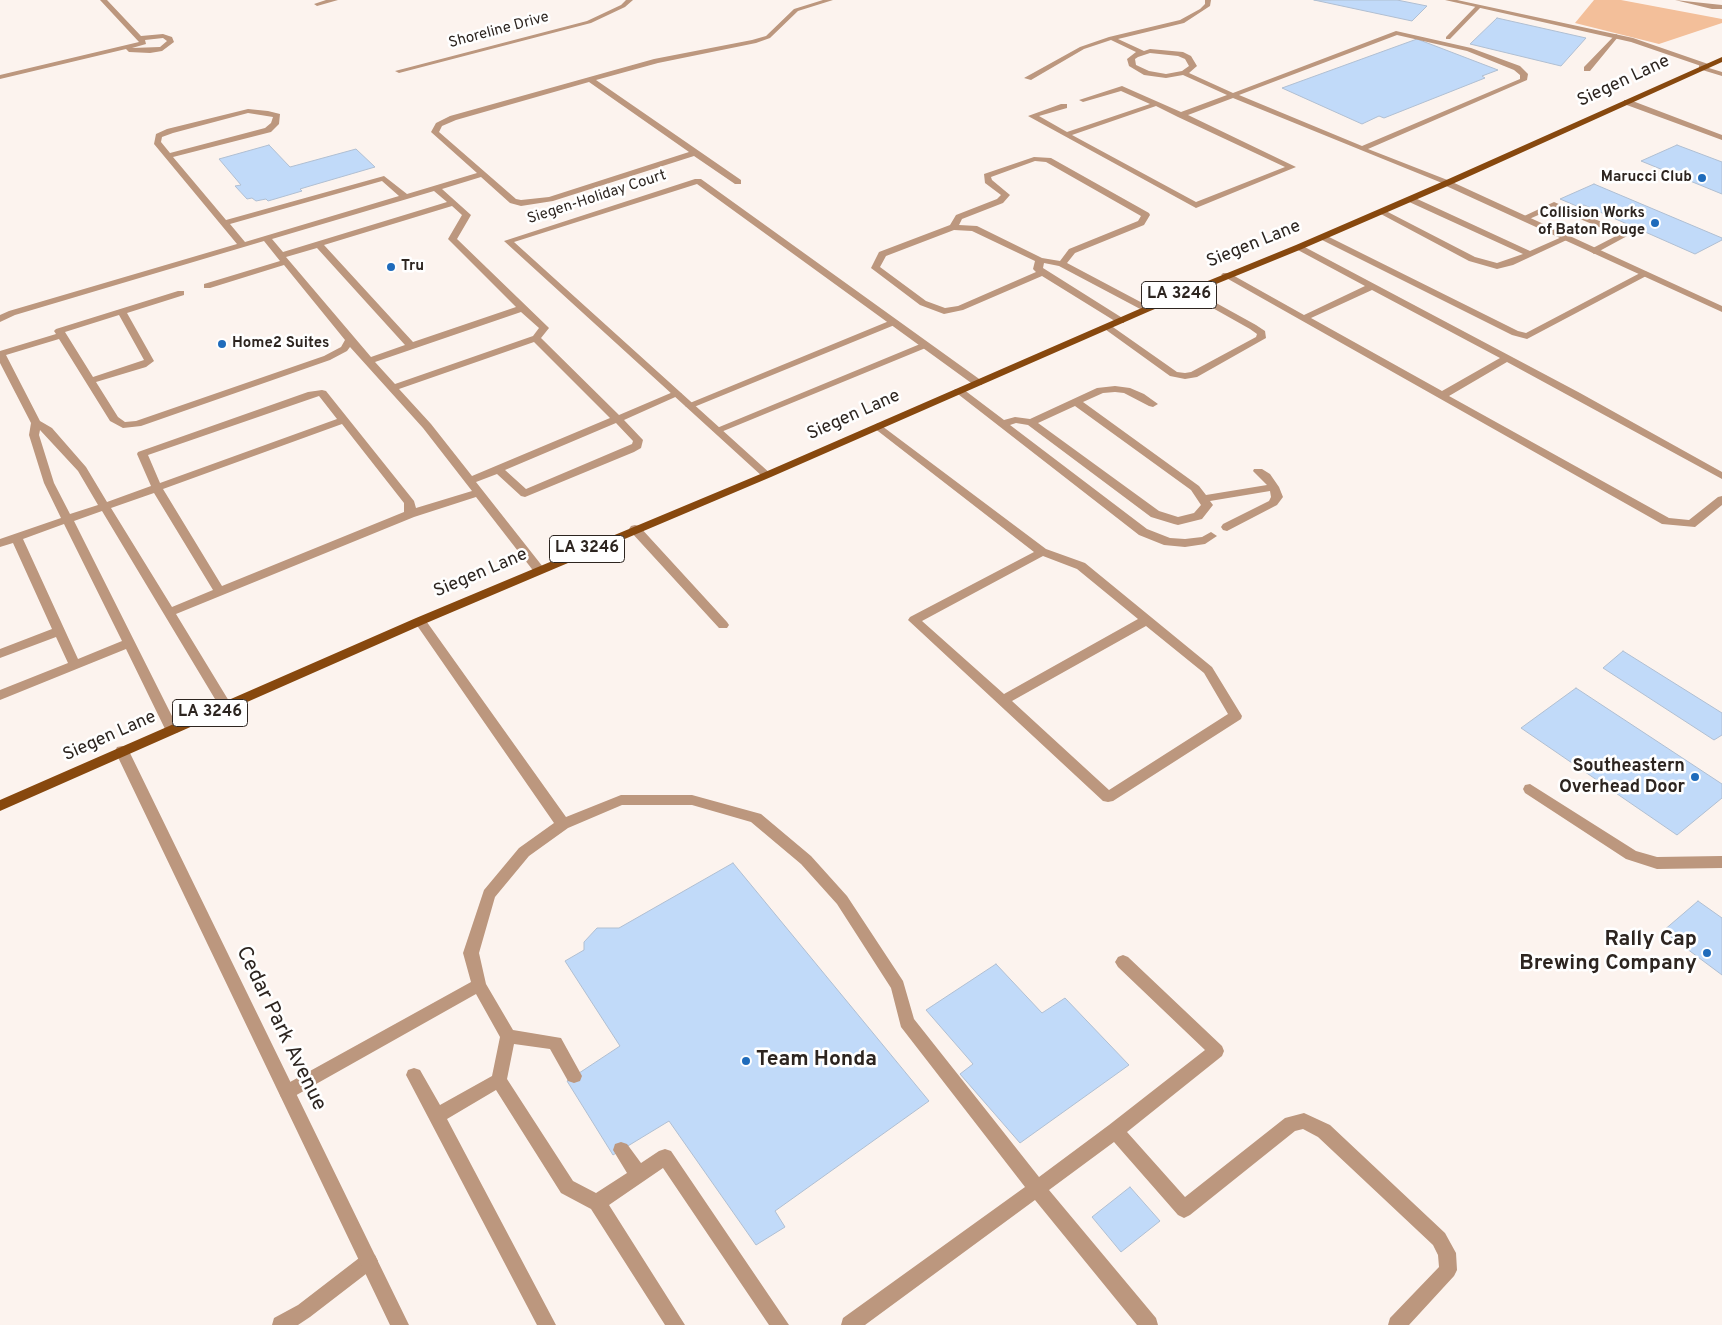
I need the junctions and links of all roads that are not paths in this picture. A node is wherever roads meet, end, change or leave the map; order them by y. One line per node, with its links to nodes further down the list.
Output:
1 (103, 0): 16 (street)
2 (335, 0): 10 (street)
3 (630, 0): 22 (street, Shoreline Drive)
4 (830, 0): 27 (street)
5 (1208, 0): 14 (street)
6 (1448, 0): 11 (street)
7 (1678, 0): 12 (street)
8 (1716, 0): 9 (street)
9 (1722, 3)
10 (317, 4)
11 (1478, 7): 13 (street); 15 (street)
12 (1722, 7)
13 (1616, 36): 20 (street); 21 (street)
14 (1111, 38): 18 (street); 26 (street)
15 (1448, 38)
16 (142, 41): 17 (street); 17 (street)
17 (126, 47): 25 (street)
18 (1141, 52): 23 (street); 23 (street)
19 (1722, 58): 20 (main road, Siegen Lane / LA 3246)
20 (1704, 66): 24 (street); 30 (main road, Siegen Lane / LA 3246)
21 (1587, 69)
22 (400, 71)
23 (1184, 73): 28 (street)
24 (1722, 74)
25 (0, 77)
26 (1028, 78)
27 (590, 79): 37 (street); 39 (street)
28 (1233, 95): 33 (street); 36 (street); 36 (street)
29 (1082, 100): 31 (street)
30 (1627, 102): 35 (street); 41 (main road, Siegen Lane / LA 3246)
31 (1156, 104): 33 (street); 34 (street)
32 (1064, 106): 34 (street)
33 (1182, 115): 34 (street)
34 (1067, 134)
35 (1722, 138)
36 (1361, 148): 41 (street)
37 (695, 153): 39 (street); 40 (street)
38 (168, 156): 38 (street); 48 (street)
39 (483, 174): 42 (street)
40 (738, 182)
41 (1447, 183): 44 (main road, Siegen Lane / LA 3246); 47 (street)
42 (436, 188): 43 (street); 45 (street)
43 (405, 197): 48 (street); 51 (street)
44 (1410, 199): 46 (main road, Siegen Lane / LA 3246); 57 (street)
45 (453, 202): 53 (street); 68 (street)
46 (1381, 212): 50 (main road, Siegen Lane / LA 3246); 57 (street)
47 (1524, 218): 52 (street); 56 (street)
48 (224, 223): 54 (street)
49 (953, 227): 59 (street); 60 (street); 61 (street)
50 (1323, 237): 55 (main road, Siegen Lane / LA 3246); 62 (street)
51 (266, 238): 54 (street); 58 (street)
52 (1567, 238): 56 (street); 57 (street)
53 (318, 244): 58 (street); 81 (street)
54 (243, 245): 72 (street)
55 (1299, 247): 63 (main road, Siegen Lane / LA 3246); 65 (street)
56 (1594, 251): 62 (street)
57 (1530, 254)
58 (282, 259): 64 (street); 79 (street)
59 (1040, 260): 60 (street); 61 (street)
60 (1062, 264): 69 (street)
61 (1043, 272): 74 (street)
62 (1645, 274): 70 (street)
63 (1226, 275): 66 (main road, Siegen Lane / LA 3246); 73 (street)
64 (207, 286)
65 (1373, 286): 73 (street); 83 (street)
66 (1189, 291): 69 (main road, Siegen Lane / LA 3246); 76 (street)
67 (181, 293): 71 (street)
68 (522, 308): 78 (street); 81 (street)
69 (1147, 309): 74 (main road, Siegen Lane / LA 3246)
70 (1722, 309)
71 (122, 312): 77 (street); 85 (street)
72 (0, 318)
73 (1304, 318): 90 (street)
74 (1121, 321): 76 (main road, Siegen Lane / LA 3246)
75 (894, 322): 80 (street, Siegen-Holiday Court); 89 (street, Siegen-Holiday Court); 93 (street)
76 (1107, 327): 86 (main road, Siegen Lane / LA 3246)
77 (62, 335): 82 (street); 85 (street)
78 (536, 338): 87 (street); 94 (street)
79 (349, 339): 84 (street); 85 (street)
80 (925, 345): 86 (street, Siegen-Holiday Court); 100 (street)
81 (411, 346): 84 (street)
82 (0, 354): 97 (street)
83 (1507, 358): 90 (street); 104 (street)
84 (368, 361): 87 (street)
85 (90, 381)
86 (978, 383): 88 (main road, Siegen Lane / LA 3246)
87 (393, 388): 105 (street)
88 (959, 391): 98 (street); 99 (main road, Siegen Lane / LA 3246)
89 (678, 394): 93 (street, Siegen-Holiday Court); 94 (street)
90 (1443, 395): 109 (street)
91 (1077, 402): 92 (street); 96 (street); 110 (street)
92 (1153, 404)
93 (690, 405): 100 (street, Siegen-Holiday Court)
94 (618, 419): 101 (street); 101 (street)
95 (344, 420): 107 (street); 107 (street); 112 (street)
96 (1031, 422): 98 (street); 110 (street)
97 (36, 423): 111 (street); 113 (street)
98 (1002, 424): 116 (street)
99 (878, 426): 103 (main road, Siegen Lane / LA 3246); 119 (street)
100 (717, 430): 103 (street, Siegen-Holiday Court)
101 (498, 469): 105 (street)
102 (1258, 471): 106 (street)
103 (767, 475): 115 (main road, Siegen Lane / LA 3246)
104 (1722, 476)
105 (470, 481): 108 (street)
106 (1274, 487): 110 (street); 114 (street)
107 (157, 488): 111 (street); 121 (street)
108 (479, 492): 112 (street); 120 (street)
109 (1722, 499)
110 (1203, 500)
111 (104, 507): 113 (street); 122 (street)
112 (410, 514): 121 (street)
113 (68, 519): 117 (street); 127 (street)
114 (1227, 527)
115 (635, 529): 120 (main road, Siegen Lane / LA 3246); 125 (street)
116 (1211, 536)
117 (16, 537): 118 (street); 126 (street)
118 (0, 543)
119 (1042, 552): 123 (street); 131 (street)
120 (539, 570): 124 (main road, Siegen Lane / LA 3246)
121 (220, 592): 122 (street)
122 (168, 613): 132 (street)
123 (1147, 620): 131 (street); 131 (street)
124 (420, 621): 132 (main road, Siegen Lane / LA 3246); 137 (street)
125 (723, 625)
126 (59, 631): 128 (street); 129 (street)
127 (129, 643): 129 (street); 133 (street)
128 (0, 654)
129 (75, 665): 130 (street)
130 (0, 695)
131 (1002, 701)
132 (226, 706): 133 (main road, Siegen Lane / LA 3246)
133 (172, 730): 134 (main road, Siegen Lane / LA 3246)
134 (122, 752): 136 (main road, Siegen Lane / LA 3246); 145 (street, Cedar Park Avenue)
135 (1530, 789): 138 (street)
136 (0, 806)
137 (562, 824): 140 (street); 150 (street)
138 (1722, 862)
139 (1123, 962): 147 (street)
140 (479, 985): 141 (street); 145 (street)
141 (508, 1036): 143 (street); 144 (street)
142 (414, 1075): 146 (street)
143 (574, 1076)
144 (499, 1080): 146 (street); 151 (street)
145 (287, 1092): 152 (street, Cedar Park Avenue)
146 (437, 1116): 155 (street)
147 (1116, 1131): 150 (street); 160 (street)
148 (621, 1150): 149 (street)
149 (639, 1175): 151 (street); 157 (street)
150 (1037, 1189): 158 (street); 159 (street)
151 (597, 1203): 156 (street)
152 (369, 1261): 153 (street); 154 (street, Cedar Park Avenue)
153 (288, 1323)
154 (400, 1325)
155 (547, 1325)
156 (676, 1325)
157 (780, 1325)
158 (850, 1325)
159 (1149, 1325)
160 (1397, 1325)

